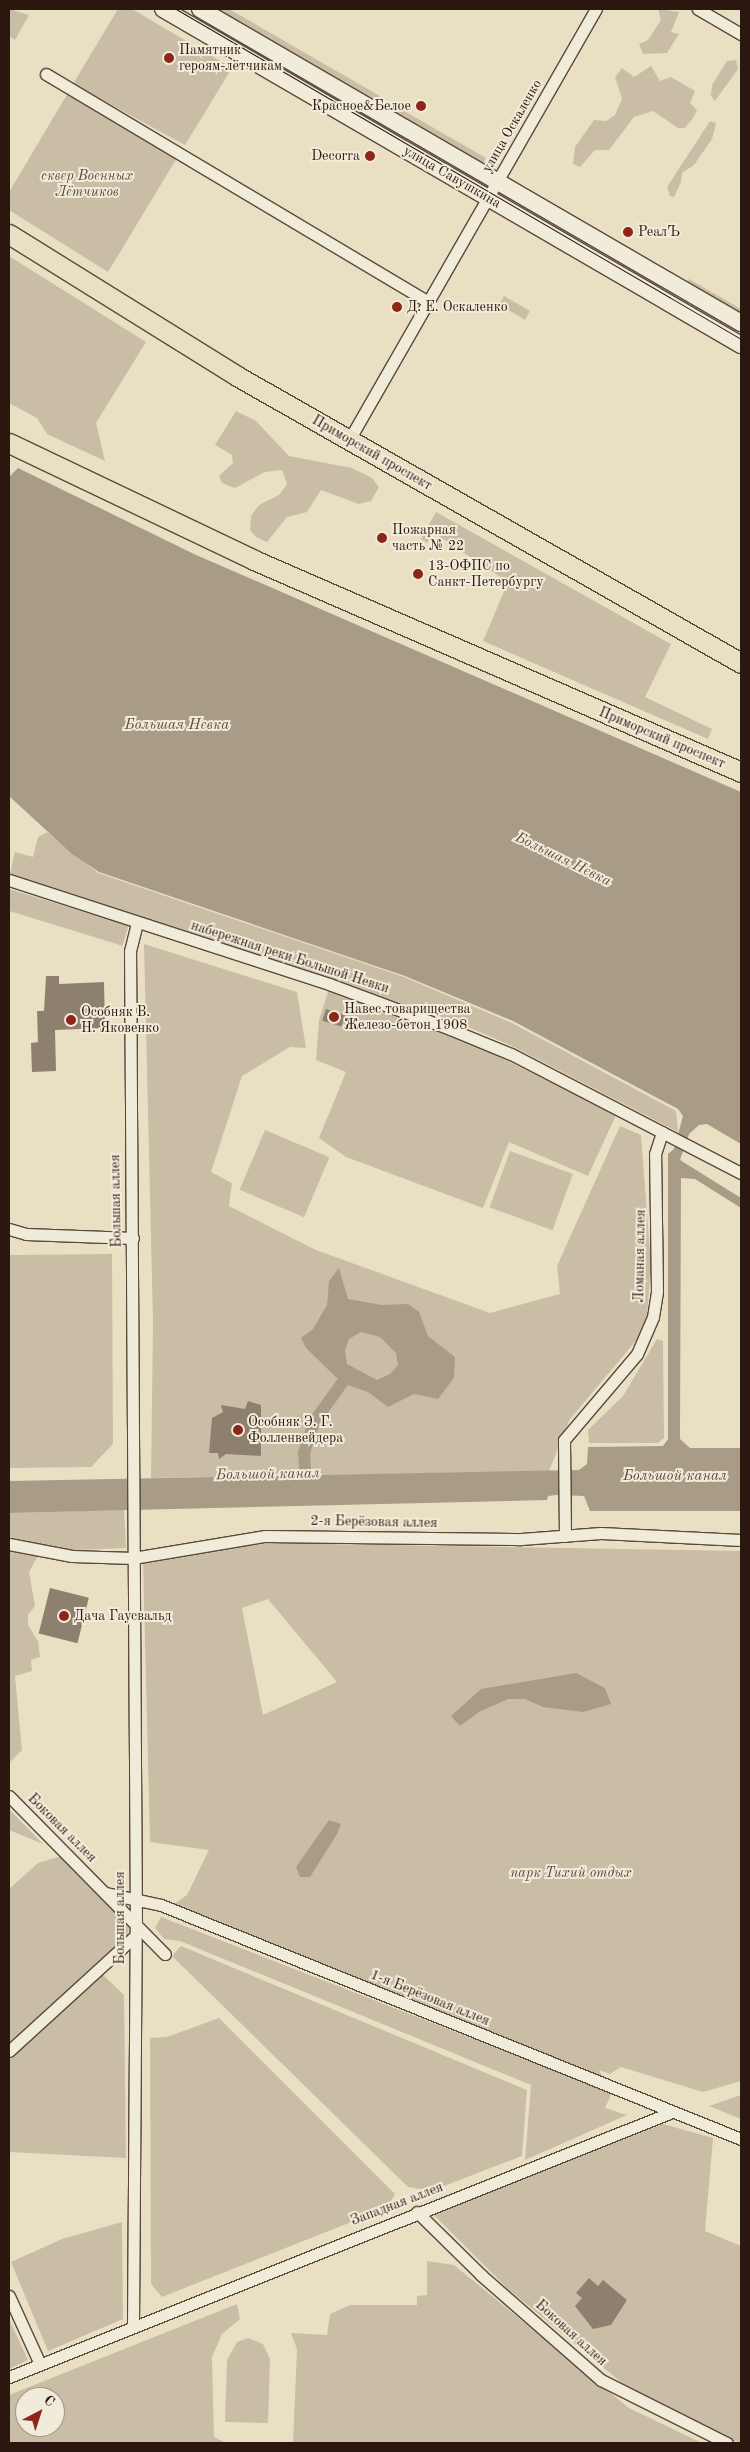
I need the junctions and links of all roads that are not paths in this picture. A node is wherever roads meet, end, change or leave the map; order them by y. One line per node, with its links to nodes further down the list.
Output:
1 (163, 9): 8 (main road, улица Савушкина)
2 (200, 9): 7 (main road, улица Савушкина)
3 (596, 9): 7 (street, улица Оскаленко)
4 (698, 9): 5 (street)
5 (741, 34)
6 (46, 74): 10 (street)
7 (497, 182): 8 (street, улица Оскаленко); 11 (main road, улица Савушкина)
8 (488, 198): 10 (street, улица Оскаленко); 12 (main road, улица Савушкина)
9 (9, 234): 13 (main road, Приморский проспект)
10 (428, 302): 13 (street, улица Оскаленко)
11 (741, 323)
12 (741, 345)
13 (350, 440): 15 (main road, Приморский проспект)
14 (9, 443): 16 (main road, Приморский проспект)
15 (741, 663)
16 (741, 772)
17 (9, 880): 18 (street, набережная реки Большой Невки)
18 (137, 924): 19 (street, набережная реки Большой Невки); 22 (street, Большая аллея)
19 (662, 1132): 20 (street, набережная реки Большой Невки); 23 (street, Ломаная аллея)
20 (741, 1173)
21 (9, 1229): 22 (street)
22 (133, 1238): 26 (street, Большая аллея)
23 (566, 1536): 24 (street, 2-я Берёзовая аллея); 26 (street, 2-я Берёзовая аллея)
24 (741, 1540)
25 (9, 1544): 26 (street, 2-я Берёзовая аллея)
26 (132, 1558): 29 (street, Большая аллея)
27 (9, 1796): 28 (street, Боковая аллея)
28 (105, 1893): 29 (street, 1-я Берёзовая аллея); 30 (street, Боковая аллея)
29 (135, 1898): 30 (street, Большая аллея); 33 (street, 1-я Берёзовая аллея)
30 (136, 1930): 31 (street, Боковая аллея); 32 (street); 37 (street, Большая аллея)
31 (165, 1954)
32 (9, 2051)
33 (672, 2112): 34 (street, 1-я Берёзовая аллея); 35 (street, Западная аллея)
34 (741, 2139)
35 (417, 2212): 37 (street, Западная аллея); 40 (street, Боковая аллея)
36 (9, 2296): 38 (street)
37 (133, 2325): 38 (street, Западная аллея)
38 (40, 2364): 39 (street, Западная аллея)
39 (9, 2376)
40 (727, 2443)

